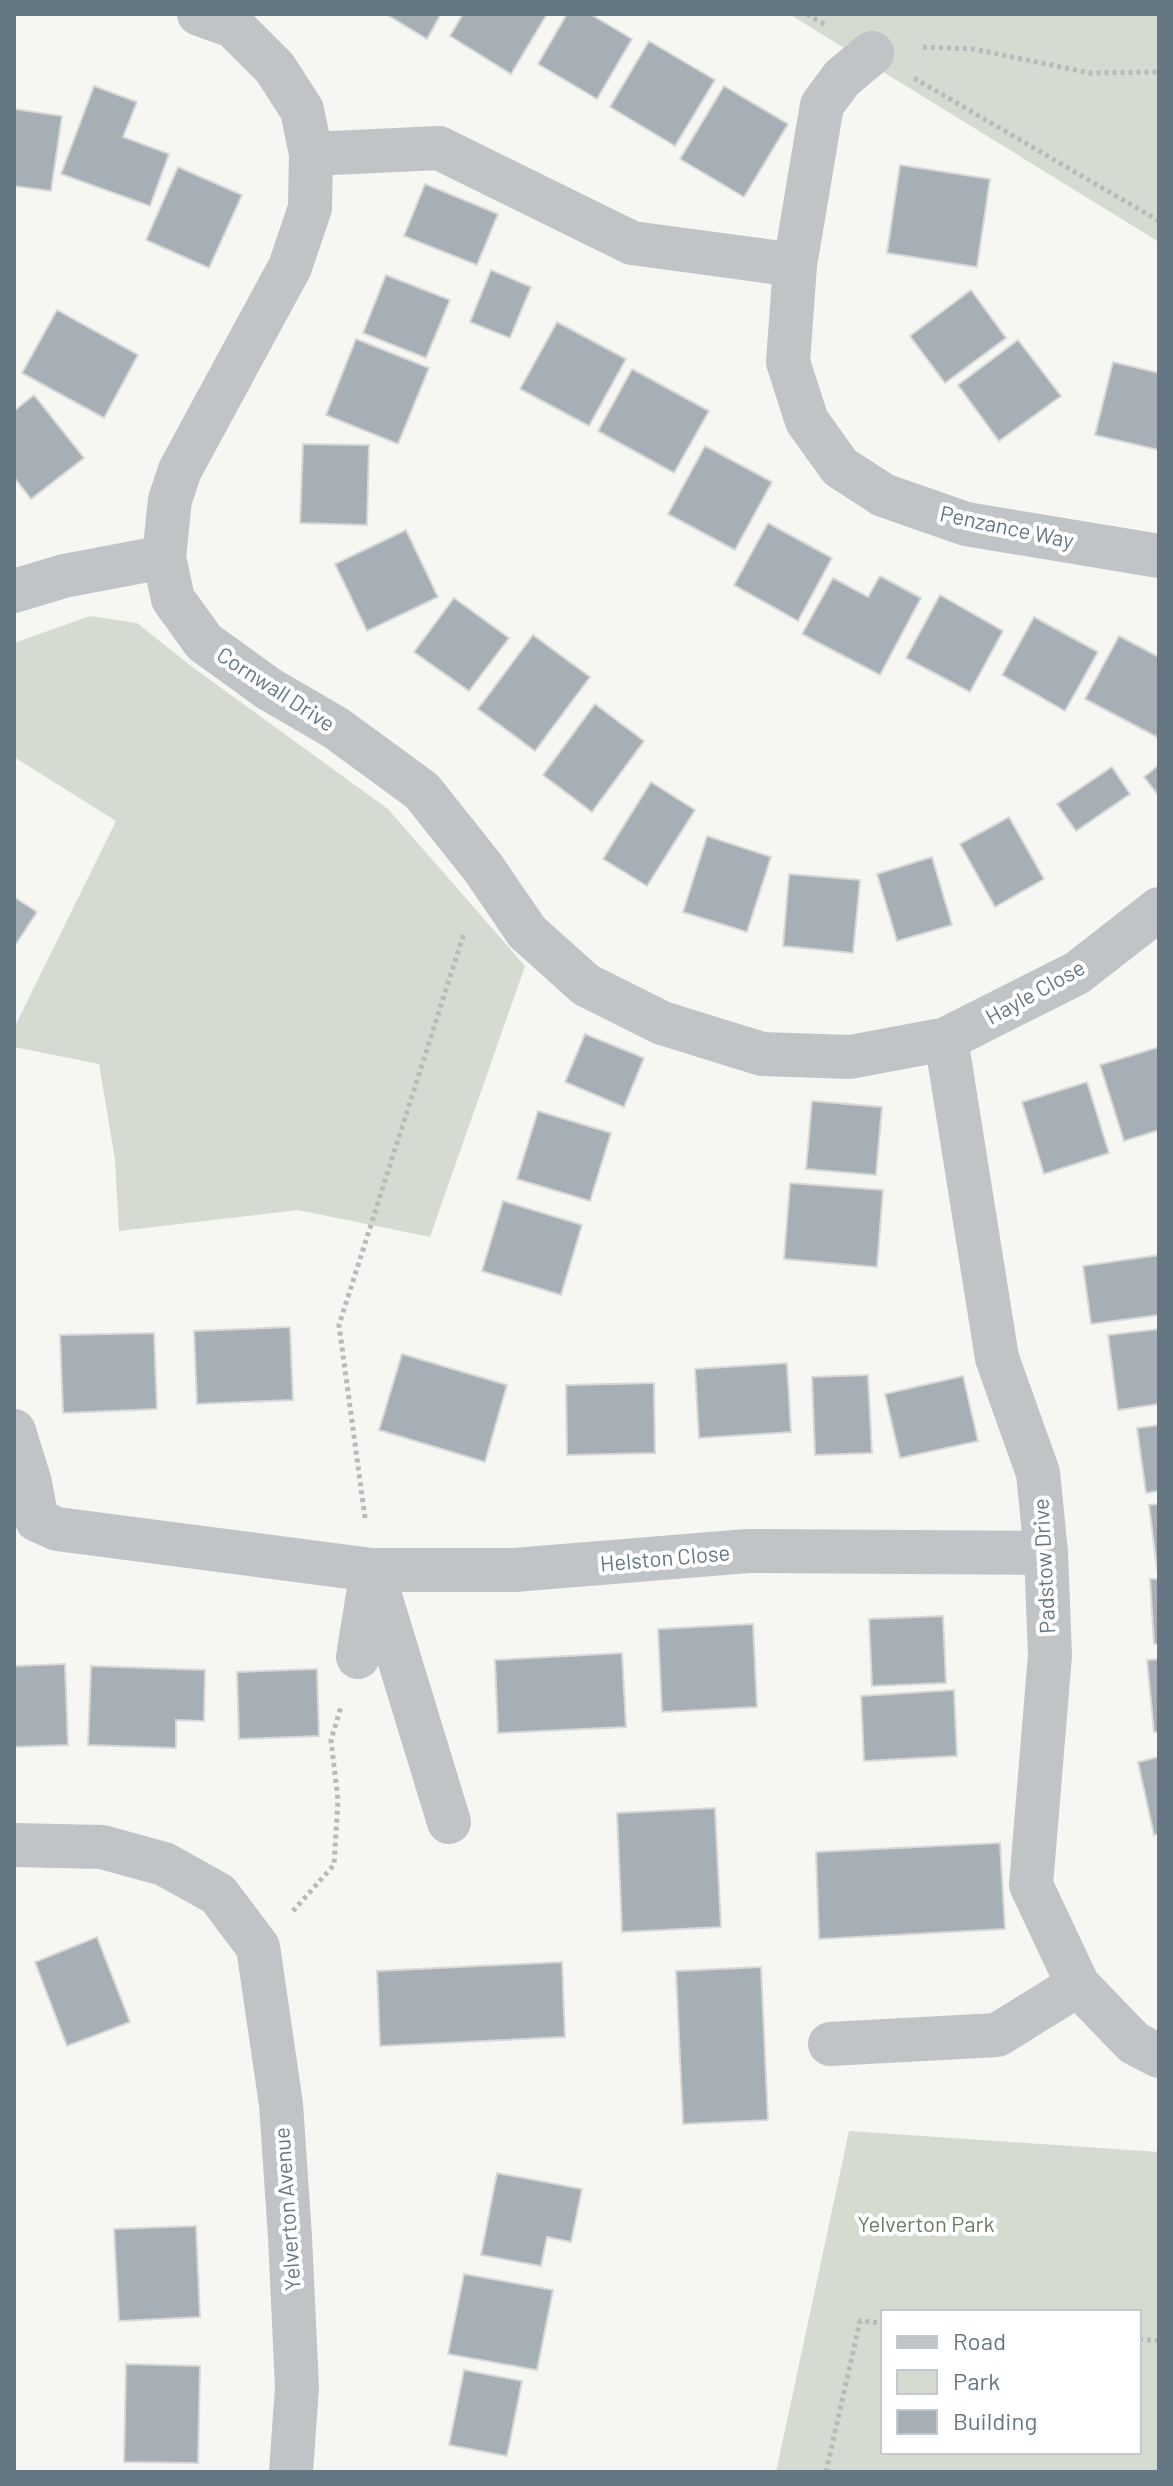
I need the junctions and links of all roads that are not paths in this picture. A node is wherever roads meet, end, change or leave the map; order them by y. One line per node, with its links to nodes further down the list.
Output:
1 (199, 14): 3 (street, Cornwall Drive)
2 (872, 53): 4 (street, Penzance Way)
3 (311, 154): 4 (street); 6 (street, Cornwall Drive)
4 (795, 265): 5 (street, Penzance Way)
5 (1159, 556)
6 (164, 557): 7 (street); 9 (street, Cornwall Drive)
7 (14, 591)
8 (1159, 909): 9 (street, Hayle Close)
9 (946, 1039): 11 (street, Padstow Drive)
10 (14, 1431): 12 (street, Helston Close)
11 (1046, 1553): 12 (street, Helston Close); 16 (street, Padstow Drive)
12 (372, 1570): 13 (street); 14 (street)
13 (358, 1657)
14 (449, 1822)
15 (14, 1845): 19 (street, Yelverton Avenue)
16 (1078, 1985): 17 (street); 18 (street, Padstow Drive)
17 (830, 2044)
18 (1159, 2056)
19 (291, 2472)

